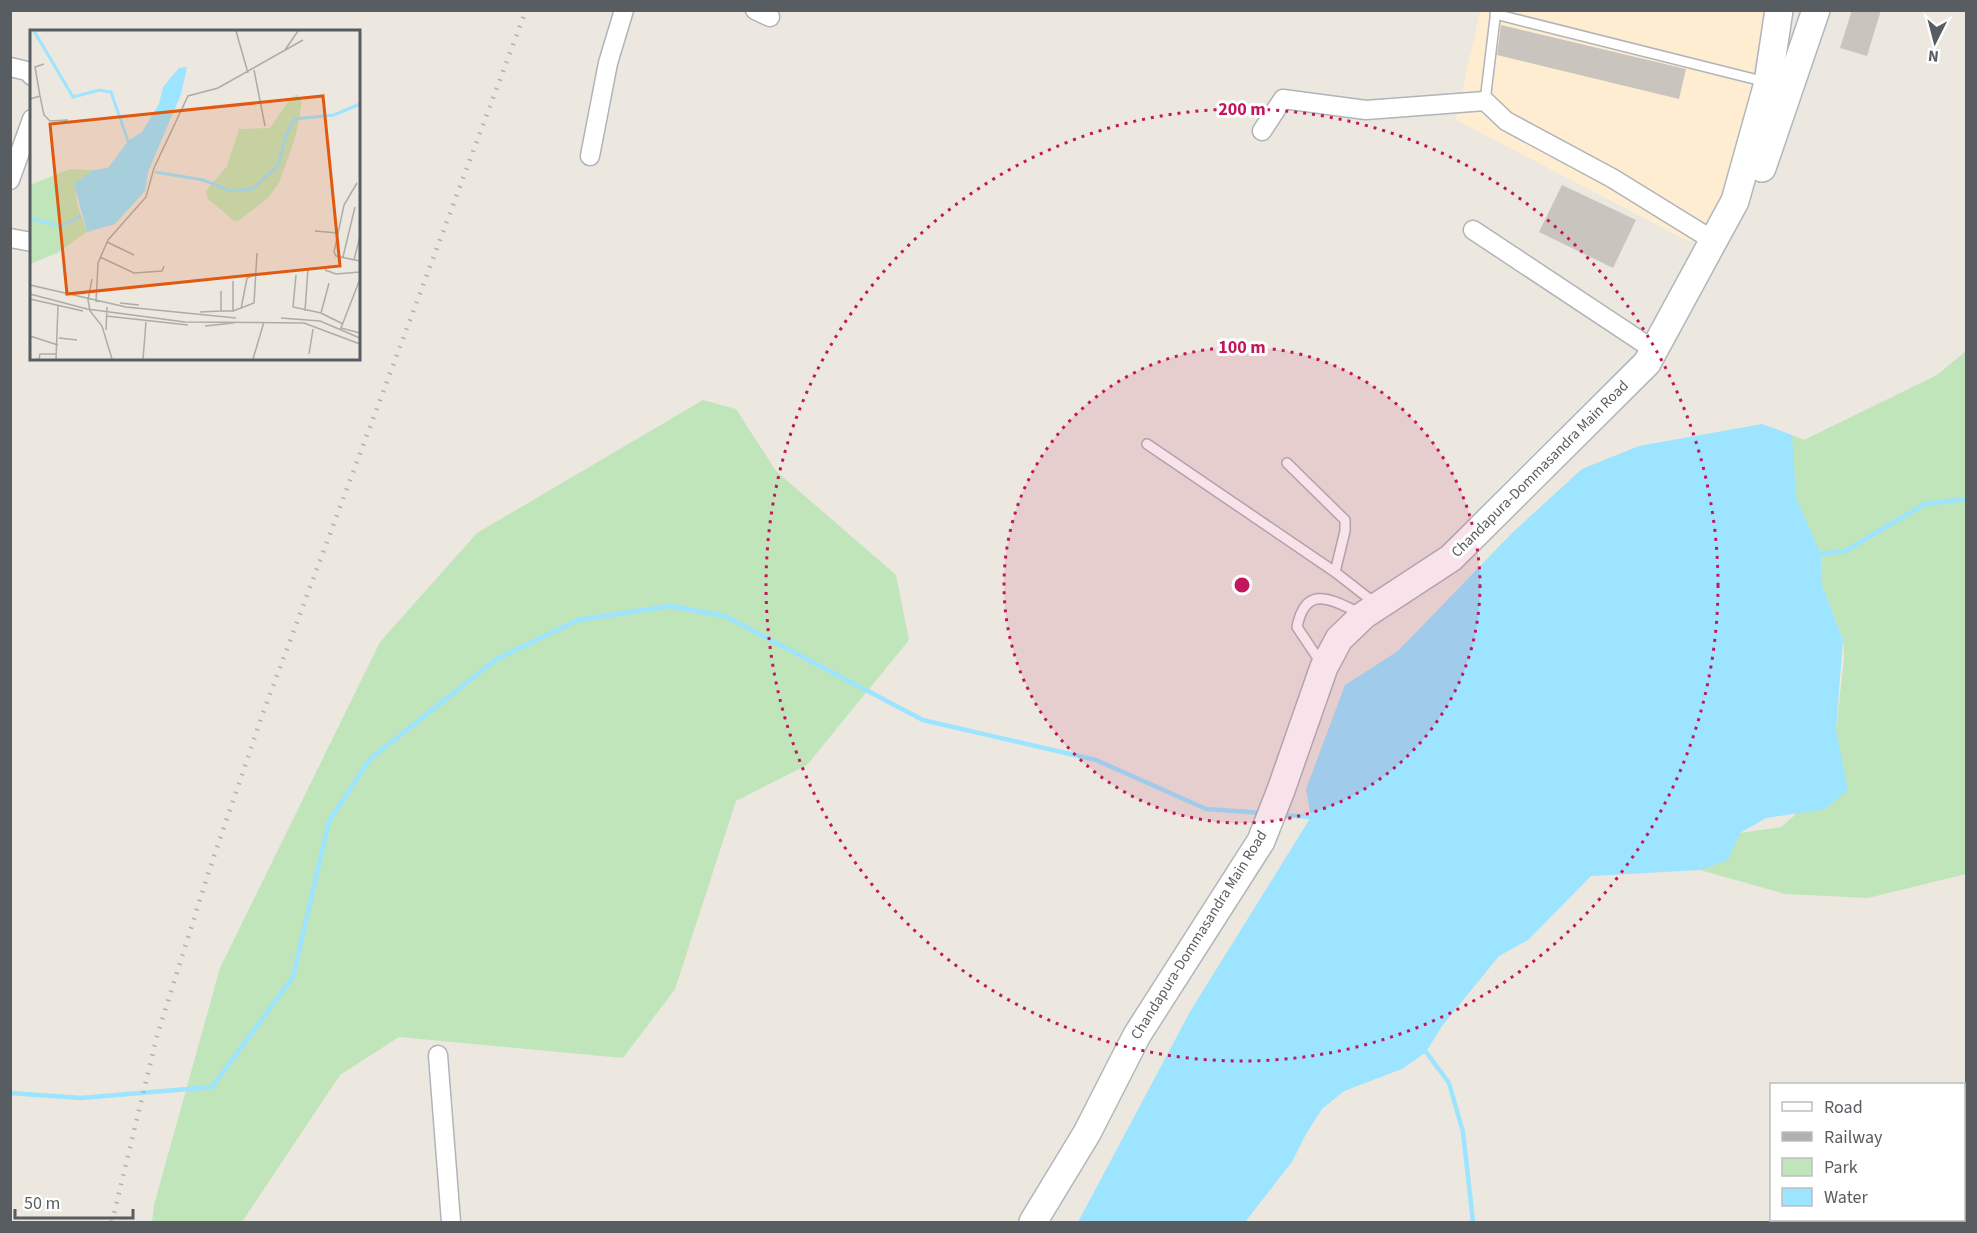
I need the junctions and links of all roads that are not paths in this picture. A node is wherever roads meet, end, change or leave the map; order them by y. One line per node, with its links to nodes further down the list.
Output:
1 (624, 10): 11 (street)
2 (1779, 10): 7 (main road, Chandapura-Dommasandra Main Road)
3 (1816, 10): 17 (main road)
4 (1495, 12): 7 (lane); 8 (lane)
5 (10, 67): 6 (street)
6 (30, 74)
7 (1768, 83): 15 (main road, Chandapura-Dommasandra Main Road)
8 (1485, 101): 10 (street); 15 (street)
9 (30, 124): 12 (street)
10 (1262, 131)
11 (590, 156)
12 (10, 180)
13 (1473, 230): 17 (street)
14 (10, 238): 16 (street)
15 (1714, 241): 17 (main road, Chandapura-Dommasandra Main Road)
16 (30, 242)
17 (1651, 356): 21 (main road, Chandapura-Dommasandra Main Road)
18 (1147, 444): 20 (lane)
19 (1287, 463): 20 (lane)
20 (1335, 572): 21 (lane)
21 (1371, 610): 22 (main road, Chandapura-Dommasandra Main Road); 22 (lane)
22 (1324, 668): 25 (main road, Chandapura-Dommasandra Main Road)
23 (438, 1055): 24 (street)
24 (451, 1222)
25 (1033, 1222)

